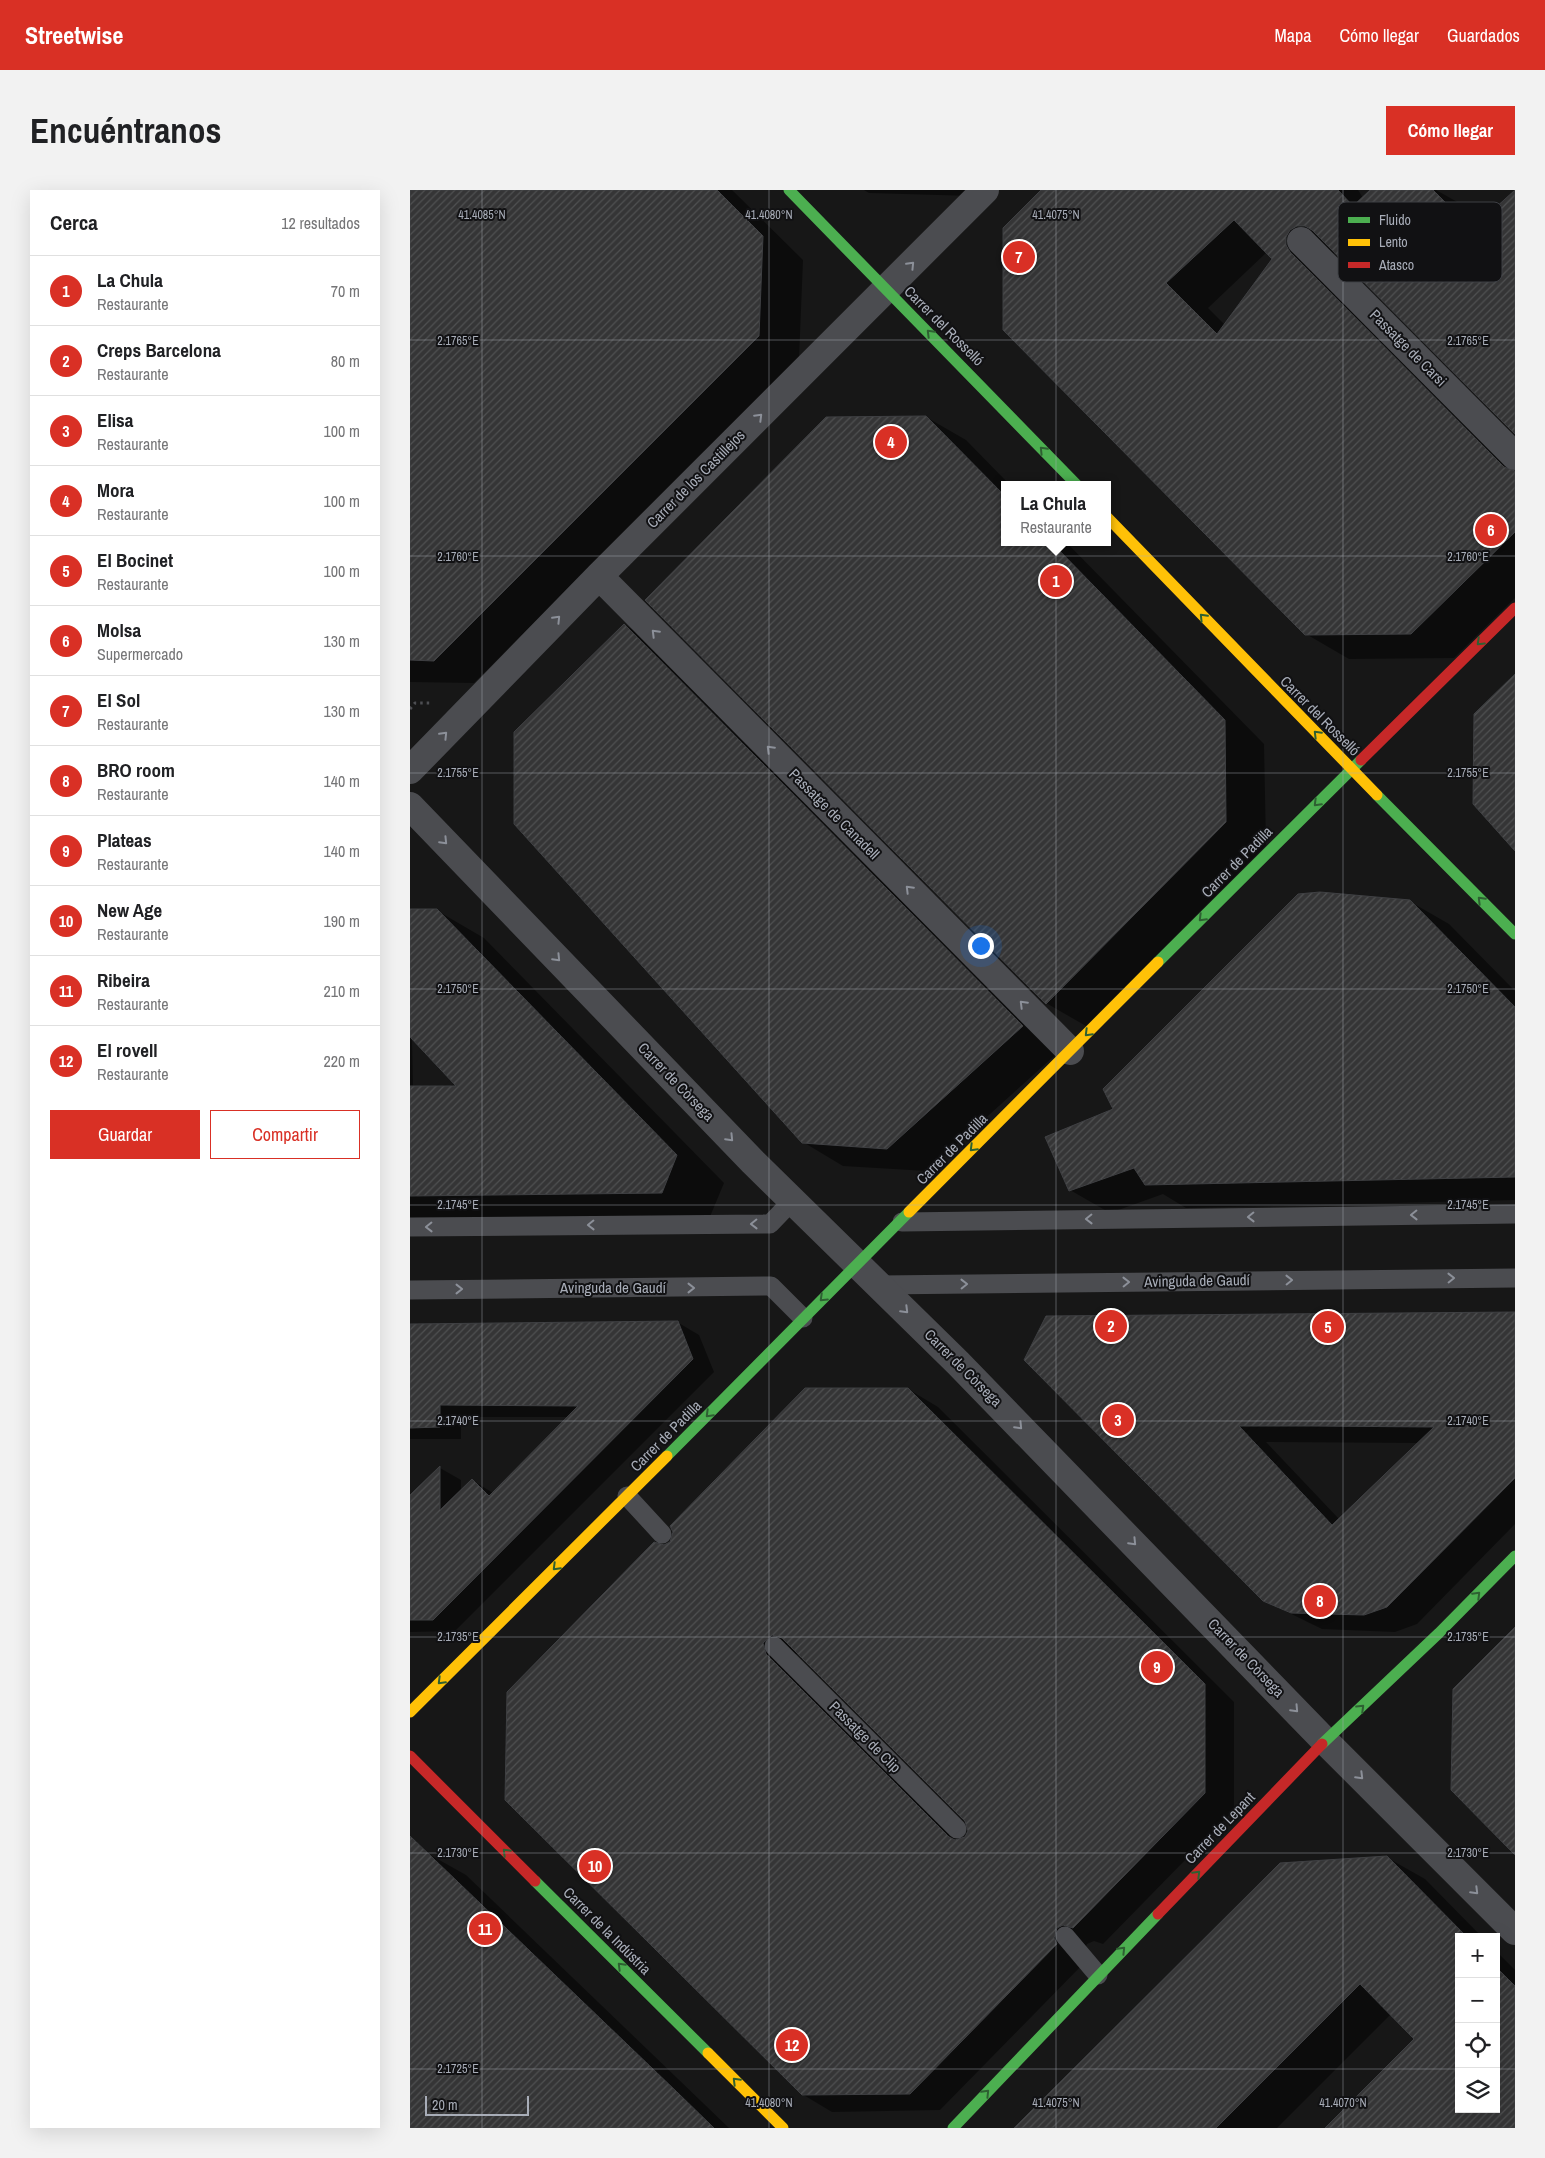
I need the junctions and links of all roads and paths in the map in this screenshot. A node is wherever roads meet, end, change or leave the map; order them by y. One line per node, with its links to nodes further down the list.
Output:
1 (789, 190): 6 (main road, Carrer del Rosselló)
2 (985, 190): 6 (street, Carrer de los Castillejos, one-way to 2)
3 (1301, 241): 4 (street, Passatge de Carsi)
4 (1338, 278)
5 (1342, 282): 7 (street, Passatge de Carsi)
6 (887, 290): 8 (main road, Carrer del Rosselló, one-way to 6); 10 (street, Carrer de los Castillejos, one-way to 6)
7 (1515, 456)
8 (1072, 481)
9 (1111, 521): 14 (main road, Carrer del Rosselló, one-way to 9)
10 (599, 576): 15 (street, Carrer de los Castillejos, one-way to 10); 18 (street, Passatge de Canadell, one-way to 10)
11 (1515, 608): 14 (main road, Carrer de Padilla, one-way to 14)
12 (410, 703): 13 (path)
13 (415, 703)
14 (1351, 768): 17 (main road, Carrer del Rosselló, one-way to 14); 18 (main road, Carrer de Padilla, one-way to 18)
15 (410, 770)
16 (410, 806): 19 (street, Carrer de Còrsega, one-way to 19)
17 (1515, 934)
18 (1070, 1051): 21 (main road, Carrer de Padilla, one-way to 21)
19 (793, 1200): 22 (lane, one-way to 22); 23 (street, Carrer de Còrsega)
20 (1515, 1214): 21 (lane, one-way to 21)
21 (902, 1222): 23 (main road, Carrer de Padilla)
22 (410, 1227)
23 (858, 1264): 25 (street, Carrer de Còrsega); 27 (main road, Carrer de Padilla, one-way to 27)
24 (1515, 1278): 25 (lane, Avinguda de Gaudí, one-way to 24)
25 (880, 1285): 33 (street, Carrer de Còrsega, one-way to 33)
26 (410, 1290): 27 (lane, Avinguda de Gaudí, one-way to 27)
27 (803, 1318): 28 (main road, Carrer de Padilla, one-way to 28)
28 (627, 1496): 29 (lane); 32 (main road, Carrer de Padilla, one-way to 32)
29 (662, 1534)
30 (1515, 1556): 33 (main road, Carrer de Lepant, one-way to 30)
31 (774, 1646): 35 (lane, Passatge de Clip)
32 (410, 1712)
33 (1325, 1742): 36 (street, Carrer de Còrsega, one-way to 36); 38 (main road, Carrer de Lepant, one-way to 33)
34 (410, 1756): 39 (main road, Carrer de la Indústria, one-way to 34)
35 (957, 1829)
36 (1515, 1931)
37 (1065, 1936): 38 (lane)
38 (1098, 1975): 40 (main road, Carrer de Lepant, one-way to 38)
39 (783, 2128)
40 (952, 2128)

